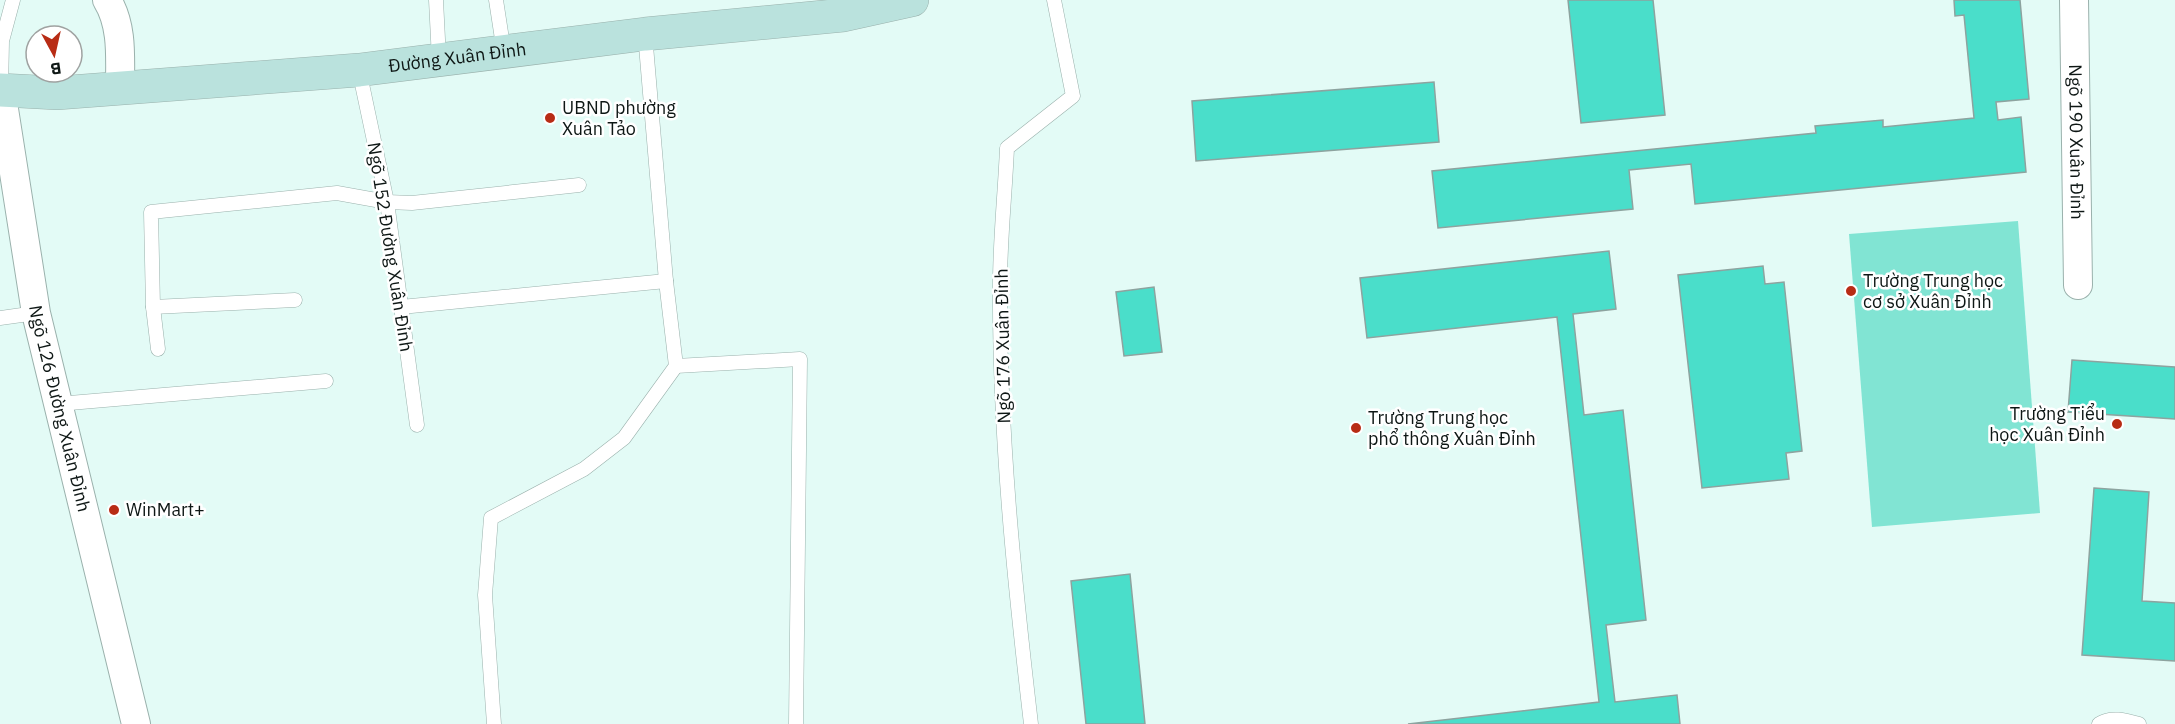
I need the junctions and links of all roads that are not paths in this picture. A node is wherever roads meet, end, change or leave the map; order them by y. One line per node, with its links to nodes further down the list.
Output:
1 (13, 0): 14 (lane)
2 (107, 0): 13 (street)
3 (436, 0): 11 (lane)
4 (496, 0): 10 (lane)
5 (912, 0): 8 (street, Đường Xuân Đỉnh)
6 (1054, 0): 32 (lane, Ngõ 176 Xuân Đỉnh)
7 (2074, 0): 18 (street, Ngõ 190 Xuân Đỉnh)
8 (842, 8): 9 (street, Đường Xuân Đỉnh)
9 (645, 34): 10 (street, Đường Xuân Đỉnh); 17 (lane)
10 (504, 52): 11 (street, Đường Xuân Đỉnh)
11 (439, 59): 12 (street, Đường Xuân Đỉnh)
12 (359, 70): 13 (street, Đường Xuân Đỉnh); 16 (lane, Ngõ 152 Đường Xuân Đỉnh)
13 (120, 87): 14 (street, Đường Xuân Đỉnh)
14 (1, 90): 22 (street, Ngõ 126 Đường Xuân Đỉnh)
15 (579, 185): 16 (lane)
16 (387, 202): 20 (lane); 21 (lane, Ngõ 152 Đường Xuân Đỉnh)
17 (666, 281): 21 (lane); 25 (lane)
18 (2078, 285)
19 (295, 300): 20 (lane)
20 (153, 307): 24 (lane)
21 (401, 307): 28 (lane, Ngõ 152 Đường Xuân Đỉnh)
22 (36, 313): 23 (lane); 27 (street, Ngõ 126 Đường Xuân Đỉnh)
23 (0, 318)
24 (158, 349)
25 (675, 366): 30 (lane); 31 (lane)
26 (326, 381): 27 (lane)
27 (58, 404): 29 (street, Ngõ 126 Đường Xuân Đỉnh)
28 (417, 425)
29 (136, 724)
30 (494, 724)
31 (796, 724)
32 (1031, 724)
33 (2099, 724): 34 (lane)
34 (2139, 724)

